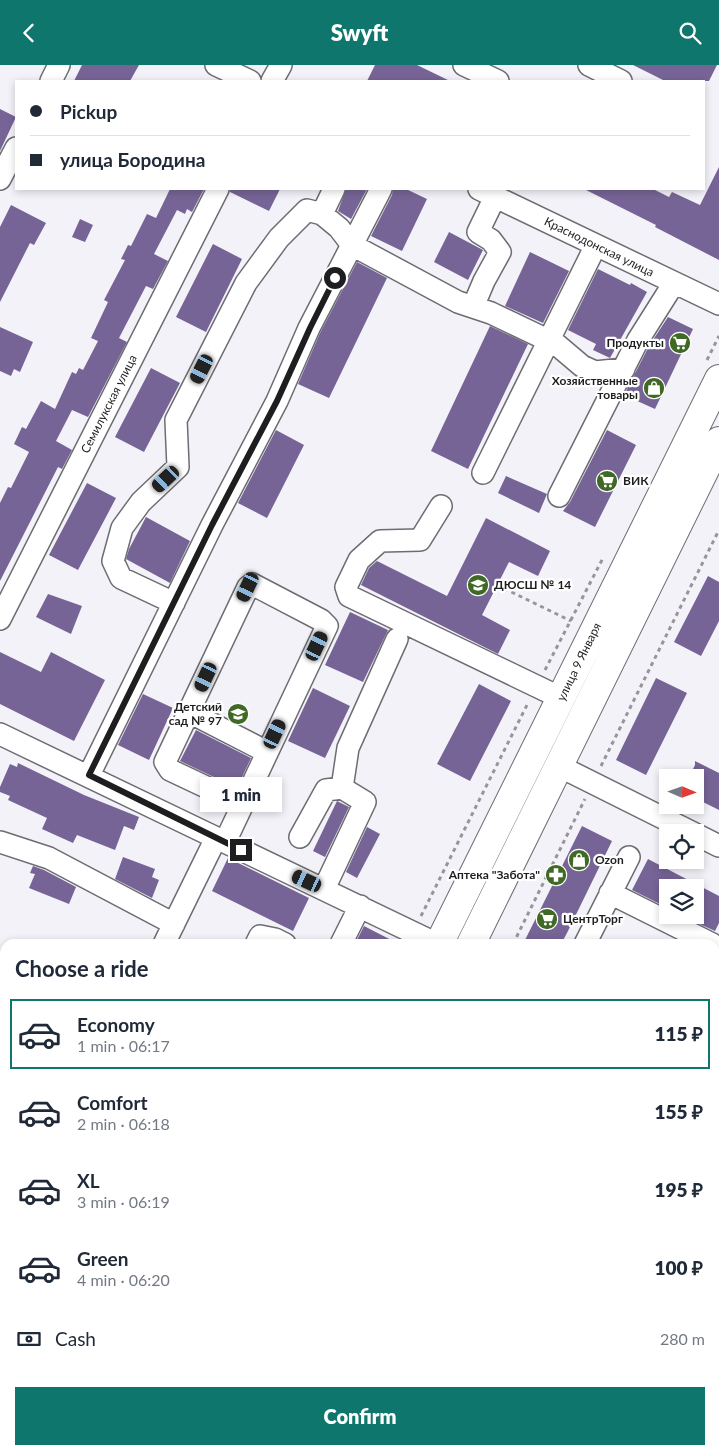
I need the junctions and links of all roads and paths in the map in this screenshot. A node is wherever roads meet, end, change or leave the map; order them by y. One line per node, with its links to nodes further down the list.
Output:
1 (59, 65): 7 (street)
2 (216, 65): 8 (street)
3 (281, 65): 9 (street)
4 (464, 65): 6 (street)
5 (589, 65): 10 (street)
6 (496, 77)
7 (52, 80)
8 (248, 80)
9 (273, 80)
10 (619, 80)
11 (15, 150): 12 (street)
12 (0, 179)
13 (217, 190): 35 (street, Семилукская улица)
14 (334, 190): 17 (street)
15 (380, 190): 18 (street)
16 (487, 193): 19 (street, Краснодонская улица); 22 (street)
17 (322, 214): 18 (street); 34 (street)
18 (352, 245): 22 (street); 34 (street)
19 (596, 245): 20 (street, Краснодонская улица); 24 (street)
20 (674, 283): 21 (street, Краснодонская улица); 25 (street)
21 (719, 304)
22 (473, 307): 24 (street)
23 (719, 336): 26 (path)
24 (548, 340): 25 (street); 28 (street)
25 (624, 369): 29 (street)
26 (712, 371): 39 (main road, улица 9 Января)
27 (719, 441): 43 (main road)
28 (483, 473)
29 (559, 496)
30 (441, 506): 38 (street)
31 (719, 530): 45 (path)
32 (607, 552): 36 (path)
33 (497, 585): 36 (path)
34 (174, 603): 44 (street)
35 (0, 619)
36 (571, 621): 38 (path)
37 (397, 639): 46 (street)
38 (537, 686): 39 (street); 59 (path)
39 (561, 698): 65 (main road, улица 9 Января)
40 (189, 712): 42 (street); 42 (street); 47 (street)
41 (0, 734): 44 (street)
42 (267, 752): 47 (street)
43 (559, 766): 45 (street); 66 (main road)
44 (89, 775): 51 (street)
45 (593, 782): 48 (street); 67 (path)
46 (342, 788): 49 (street); 55 (street)
47 (242, 804): 51 (street)
48 (676, 824)
49 (300, 837)
50 (704, 838): 53 (street)
51 (220, 840): 55 (street); 58 (street)
52 (0, 841): 58 (street)
53 (719, 846)
54 (629, 857): 56 (street)
55 (324, 889): 57 (street)
56 (610, 893): 68 (street); 69 (street)
57 (360, 906): 59 (street); 63 (street)
58 (174, 925): 60 (street)
59 (413, 931): 64 (street)
60 (167, 939)
61 (258, 939): 62 (street)
62 (274, 939)
63 (344, 939)
64 (428, 939)
65 (440, 939)
66 (472, 939)
67 (515, 939)
68 (587, 939)
69 (704, 939)

